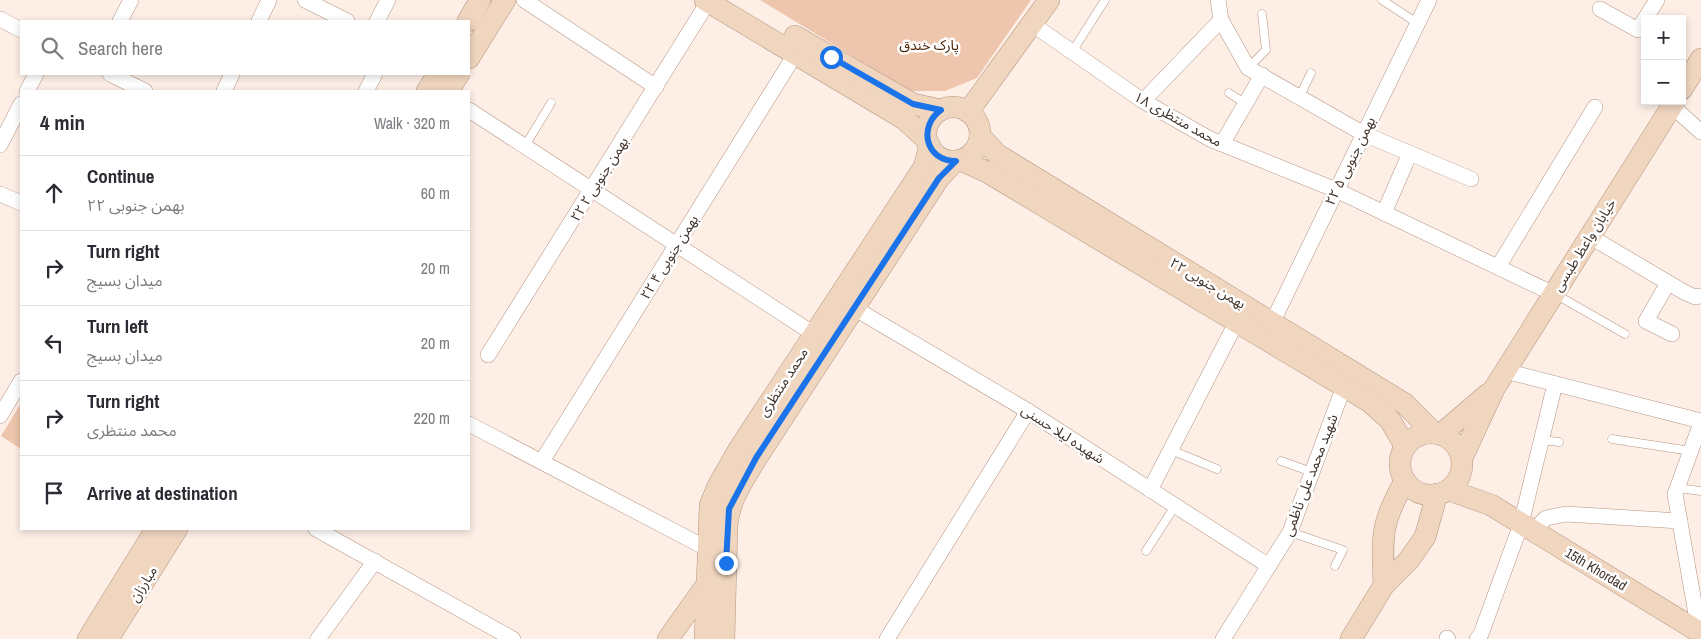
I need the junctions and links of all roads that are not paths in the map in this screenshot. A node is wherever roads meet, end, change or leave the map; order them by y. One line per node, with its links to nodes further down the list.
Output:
1 (131, 0): 20 (street)
2 (269, 0): 21 (street)
3 (305, 0): 22 (street)
4 (388, 0): 23 (street)
5 (480, 0): 24 (street)
6 (505, 0): 32 (street)
7 (524, 0): 44 (street)
8 (732, 0): 60 (street)
9 (1049, 0): 26 (street)
10 (1105, 0): 30 (lane)
11 (1218, 0): 25 (street)
12 (1382, 0): 27 (lane)
13 (1429, 0): 27 (street, ۲۲ بهمن جنوبی ۵)
14 (1657, 0): 18 (street)
15 (706, 1): 31 (street); 44 (street, ۲۲ بهمن جنوبی ۲)
16 (1600, 9): 28 (street)
17 (1262, 14): 34 (lane)
18 (1648, 15)
19 (0, 19): 29 (street)
20 (121, 20)
21 (259, 20)
22 (345, 20)
23 (378, 20)
24 (469, 20)
25 (1221, 20): 34 (street); 53 (street)
26 (1032, 24): 30 (street, محمد منتظری ۱۸); 62 (street)
27 (1417, 24): 64 (street, ۲۲ بهمن جنوبی ۵)
28 (1641, 25)
29 (20, 29)
30 (1072, 52): 53 (street, محمد منتظری ۱۸)
31 (796, 53): 66 (street); 79 (street, ۲۲ بهمن جنوبی ۴)
32 (470, 56)
33 (1701, 59): 43 (street, خیابان واعظ طبسی)
34 (1248, 68): 42 (street)
35 (1311, 73): 52 (lane)
36 (35, 75): 45 (street)
37 (112, 75): 46 (street)
38 (232, 75): 47 (street)
39 (374, 75): 48 (street)
40 (437, 75): 49 (street)
41 (458, 75): 50 (street)
42 (1262, 75): 52 (street); 55 (street)
43 (1686, 83)
44 (656, 87): 73 (street, ۲۲ بهمن جنوبی ۲)
45 (28, 90)
46 (143, 90)
47 (224, 90)
48 (367, 90)
49 (428, 90)
50 (449, 90)
51 (1229, 93): 55 (lane)
52 (1300, 96): 64 (street)
53 (1143, 101): 67 (street, محمد منتظری ۱۸)
54 (551, 103): 69 (lane)
55 (1246, 104): 67 (street)
56 (1672, 105): 78 (street, خیابان واعظ طبسی)
57 (1681, 105): 63 (street)
58 (20, 106): 68 (street)
59 (1595, 107): 81 (street)
60 (941, 110): 62 (street); 66 (street)
61 (470, 111): 69 (street)
62 (968, 112): 65 (street)
63 (1701, 132)
64 (1364, 134): 70 (street); 74 (street, ۲۲ بهمن جنوبی ۵)
65 (980, 136): 71 (street); 80 (street, ۲۲ بهمن جنوبی)
66 (928, 143): 71 (street); 88 (street, محمد منتظری)
67 (1222, 144): 74 (street, محمد منتظری ۱۸)
68 (0, 145)
69 (525, 146): 73 (street)
70 (1410, 153): 72 (street); 77 (street)
71 (958, 160): 80 (street, ۲۲ بهمن جنوبی); 85 (street, محمد منتظری)
72 (1471, 179)
73 (592, 190): 79 (street); 91 (street, ۲۲ بهمن جنوبی ۲)
74 (1336, 190): 77 (street, محمد منتظری ۱۸); 87 (street, ۲۲ بهمن جنوبی ۵)
75 (0, 194): 76 (street)
76 (20, 203)
77 (1384, 213): 81 (street, محمد منتظری ۱۸)
78 (1590, 236): 82 (street); 83 (street, خیابان واعظ طبسی)
79 (676, 245): 88 (street); 107 (street, ۲۲ بهمن جنوبی ۴)
80 (1145, 256): 86 (street, ۲۲ بهمن جنوبی); 87 (street, ۲۲ بهمن جنوبی)
81 (1498, 267): 83 (street, محمد منتظری ۱۸)
82 (1668, 283): 84 (street); 90 (street)
83 (1554, 294): 89 (lane); 92 (street, خیابان واعظ طبسی)
84 (1701, 296)
85 (854, 308): 96 (street, شهیده لیلا حسنی); 140 (street, محمد منتظری)
86 (1238, 321): 95 (street, ۲۲ بهمن جنوبی); 105 (street)
87 (1272, 323): 100 (street, ۲۲ بهمن جنوبی)
88 (814, 334): 125 (street, محمد منتظری)
89 (1625, 334)
90 (1672, 334)
91 (488, 355)
92 (1500, 380): 94 (street); 100 (street); 109 (street)
93 (20, 383): 97 (street)
94 (1555, 384): 98 (street); 102 (street)
95 (1344, 386): 104 (street, ۲۲ بهمن جنوبی); 111 (street, شهید محمد علی ناظمی)
96 (1028, 411): 114 (street, شهیده لیلا حسنی); 141 (street)
97 (0, 416)
98 (1701, 422): 106 (street)
99 (470, 425): 107 (street)
100 (1437, 433): 104 (street); 109 (street)
101 (1612, 439): 106 (lane)
102 (1541, 440): 103 (lane); 120 (street)
103 (1559, 442)
104 (1405, 446): 112 (street)
105 (1171, 450): 110 (lane); 114 (street)
106 (1691, 451): 113 (street)
107 (542, 461): 125 (street)
108 (1281, 462): 111 (lane)
109 (1462, 464): 116 (street); 117 (street)
110 (1217, 468)
111 (1312, 472): 124 (street, شهید محمد علی ناظمی)
112 (1405, 481): 116 (street); 131 (street)
113 (1678, 488): 115 (lane); 119 (street)
114 (1150, 490): 118 (street, شهیده لیلا حسنی)
115 (1701, 491)
116 (1443, 492): 117 (street); 131 (street)
117 (1491, 505): 120 (street, 15th Khordad)
118 (1174, 506): 126 (lane); 128 (street, شهیده لیلا حسنی)
119 (1680, 521): 120 (street); 132 (street)
120 (1527, 527): 132 (street, 15th Khordad); 144 (street)
121 (155, 530): 134 (street, مبارزان)
122 (176, 530): 135 (street, مبارزان)
123 (318, 530): 127 (street)
124 (1290, 532): 128 (street, شهید محمد علی ناظمی); 129 (lane)
125 (708, 549): 130 (street, محمد منتظری)
126 (1146, 551)
127 (375, 561): 133 (street); 136 (street)
128 (1269, 566): 142 (street, شهید محمد علی ناظمی)
129 (1335, 566)
130 (706, 584): 138 (street); 139 (street, محمد منتظری)
131 (1384, 585): 143 (street)
132 (1700, 632)
133 (492, 634): 137 (street)
134 (88, 639)
135 (108, 639)
136 (318, 639)
137 (513, 639)
138 (668, 639)
139 (705, 639)
140 (724, 639)
141 (887, 639)
142 (1223, 639)
143 (1351, 639)
144 (1477, 639)

